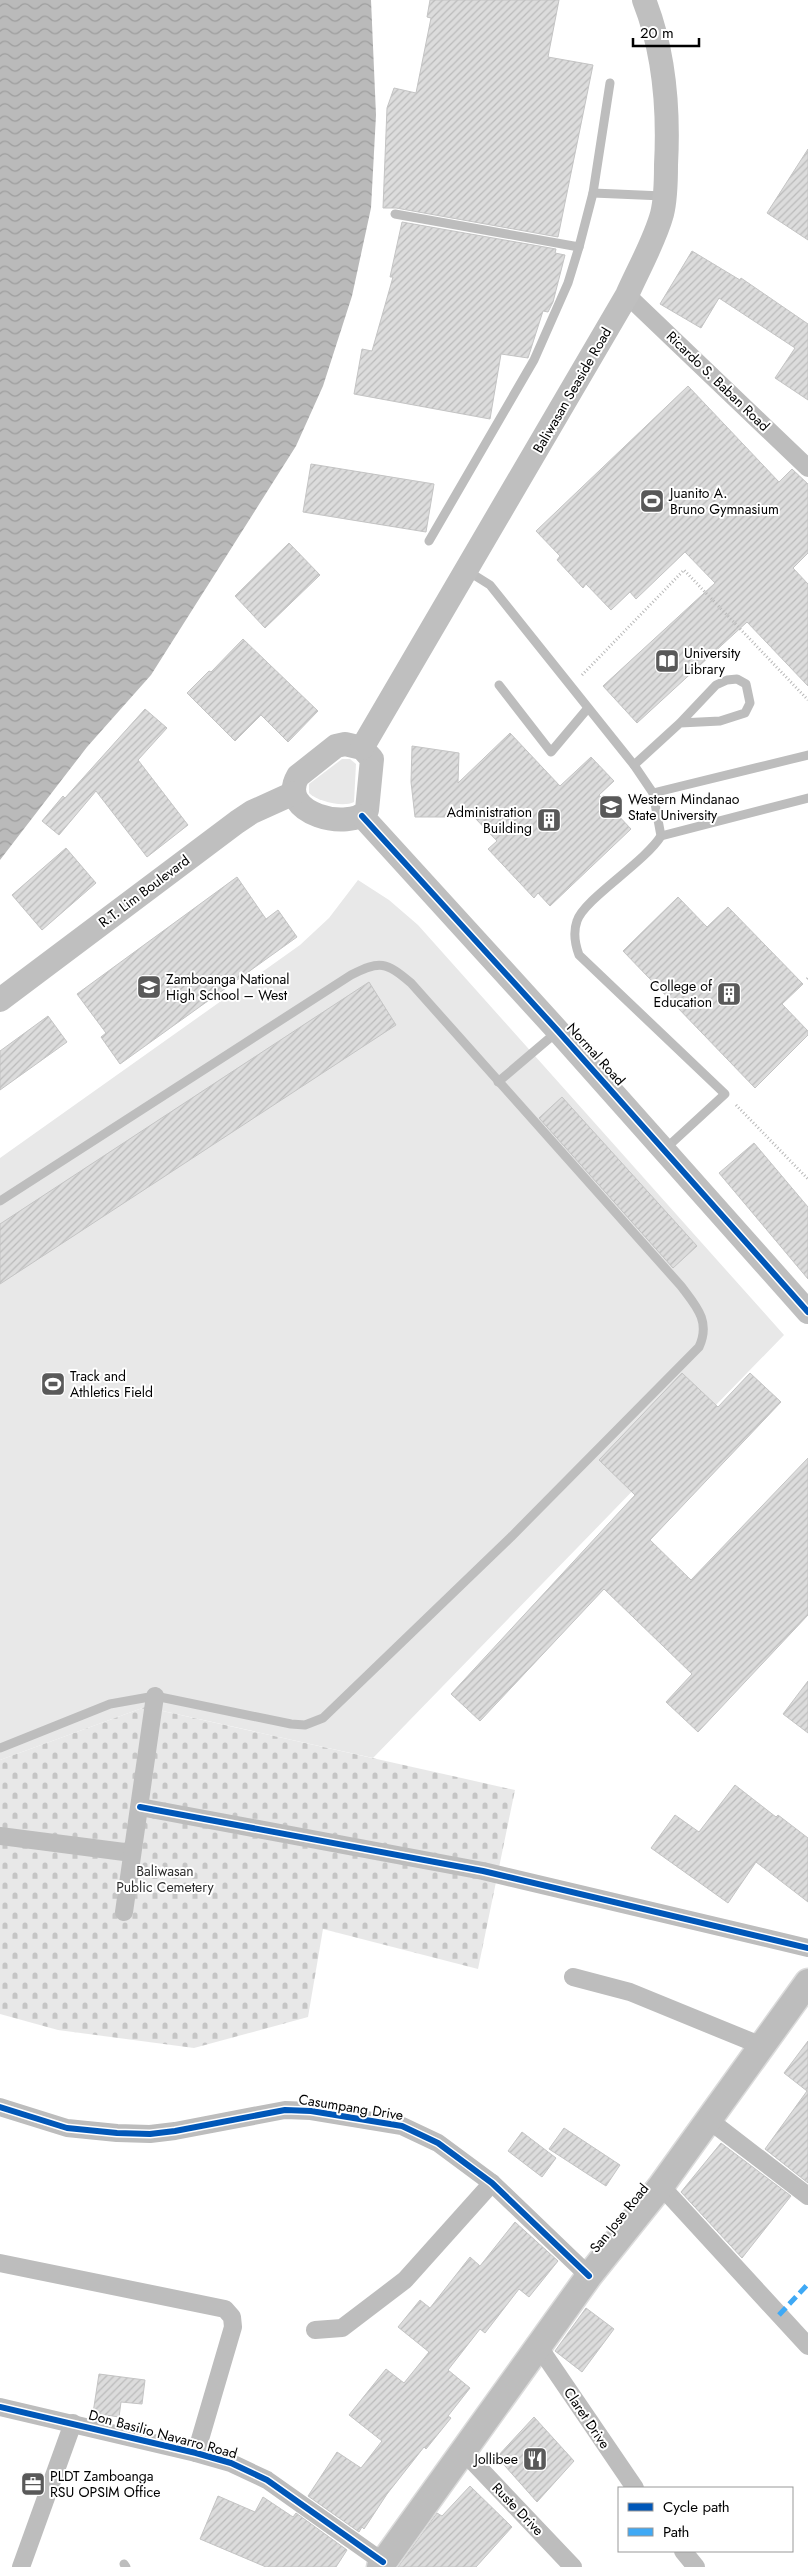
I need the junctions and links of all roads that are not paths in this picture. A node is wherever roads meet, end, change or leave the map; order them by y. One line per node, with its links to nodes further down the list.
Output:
1 (644, 0): 4 (main road, Baliwasan Seaside Road)
2 (610, 83): 3 (lane)
3 (594, 193): 4 (lane); 6 (lane)
4 (665, 196): 7 (main road, Baliwasan Seaside Road)
5 (395, 214): 6 (lane)
6 (579, 247): 9 (lane)
7 (627, 295): 8 (street, Ricardo S. Baban Road); 10 (main road, Baliwasan Seaside Road)
8 (808, 468)
9 (429, 541)
10 (466, 570): 12 (lane); 14 (main road, Baliwasan Seaside Road)
11 (499, 685): 12 (lane)
12 (588, 708): 16 (lane)
13 (680, 723): 13 (lane); 16 (lane)
14 (362, 748): 17 (main road); 20 (main road)
15 (808, 755): 18 (lane)
16 (634, 765): 18 (lane)
17 (294, 793): 20 (main road); 22 (main road, R.T. Lim Boulevard)
18 (653, 793): 21 (lane)
19 (808, 798): 21 (lane)
20 (362, 816): 23 (main road, Normal Road)
21 (661, 836): 25 (lane)
22 (0, 1000)
23 (558, 1031): 24 (lane); 25 (main road, Normal Road)
24 (498, 1082): 26 (lane); 28 (lane)
25 (664, 1150): 27 (main road, Normal Road)
26 (0, 1201)
27 (808, 1312)
28 (155, 1696): 29 (lane); 30 (street)
29 (0, 1748)
30 (140, 1807): 32 (street); 34 (street)
31 (0, 1836): 32 (street)
32 (132, 1853): 33 (street)
33 (124, 1912)
34 (808, 1948)
35 (573, 1977): 37 (street)
36 (808, 1982): 37 (main road, San Jose Road)
37 (762, 2046): 39 (main road, San Jose Road)
38 (0, 2107): 40 (street, Casumpang Drive)
39 (709, 2120): 41 (main road, San Jose Road); 42 (street)
40 (492, 2183): 44 (street, Casumpang Drive); 45 (street)
41 (661, 2186): 44 (main road, San Jose Road); 46 (street)
42 (808, 2196)
43 (0, 2263): 51 (street)
44 (589, 2276): 47 (main road, San Jose Road)
45 (315, 2330)
46 (808, 2346)
47 (539, 2348): 50 (main road, San Jose Road); 52 (street, Claret Drive)
48 (0, 2407): 49 (street, Don Basilio Navarro Road)
49 (73, 2423): 51 (street, Don Basilio Navarro Road); 55 (street)
50 (462, 2450): 54 (main road, San Jose Road); 56 (street, Ruste Drive)
51 (196, 2453): 54 (street, Don Basilio Navarro Road)
52 (634, 2487)
53 (684, 2552): 57 (street)
54 (382, 2565)
55 (21, 2567)
56 (573, 2567)
57 (696, 2567)

